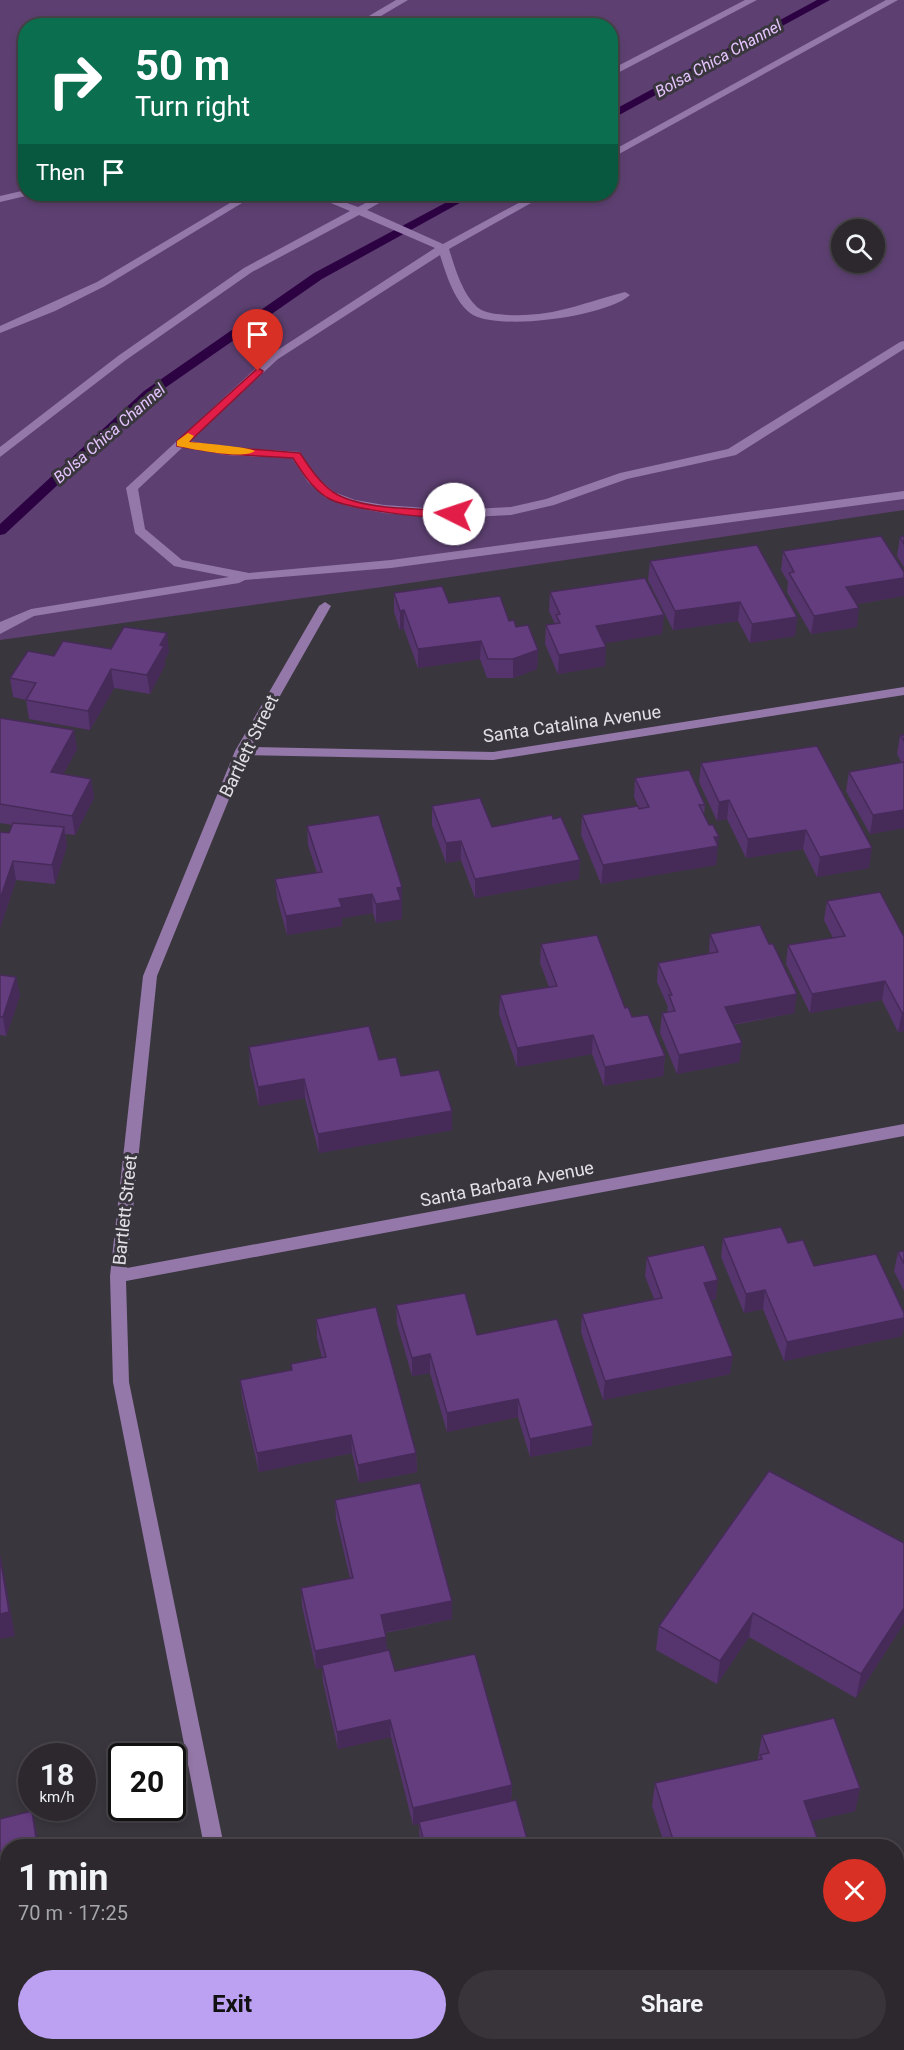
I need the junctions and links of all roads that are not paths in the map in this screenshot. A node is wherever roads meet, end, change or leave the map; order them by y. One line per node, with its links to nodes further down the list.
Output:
1 (403, 0): 4 (street)
2 (752, 0): 5 (street)
3 (893, 0): 6 (street)
4 (370, 18)
5 (618, 70)
6 (618, 152)
7 (18, 195): 8 (street)
8 (0, 199)
9 (238, 201): 16 (street)
10 (333, 201): 13 (street)
11 (377, 201): 13 (street)
12 (529, 201): 14 (street)
13 (359, 211): 14 (street); 19 (street)
14 (442, 249): 15 (street); 18 (street)
15 (625, 295)
16 (0, 330)
17 (904, 344): 18 (street)
18 (181, 443): 21 (street)
19 (0, 453)
20 (904, 495): 21 (street)
21 (249, 577): 23 (street)
22 (325, 606): 25 (street, Bartlett Street)
23 (0, 630)
24 (904, 691): 25 (street, Santa Catalina Avenue)
25 (242, 751): 27 (street, Bartlett Street)
26 (904, 1130): 27 (street, Santa Barbara Avenue)
27 (118, 1276): 28 (street, Bartlett Street)
28 (213, 1839)

